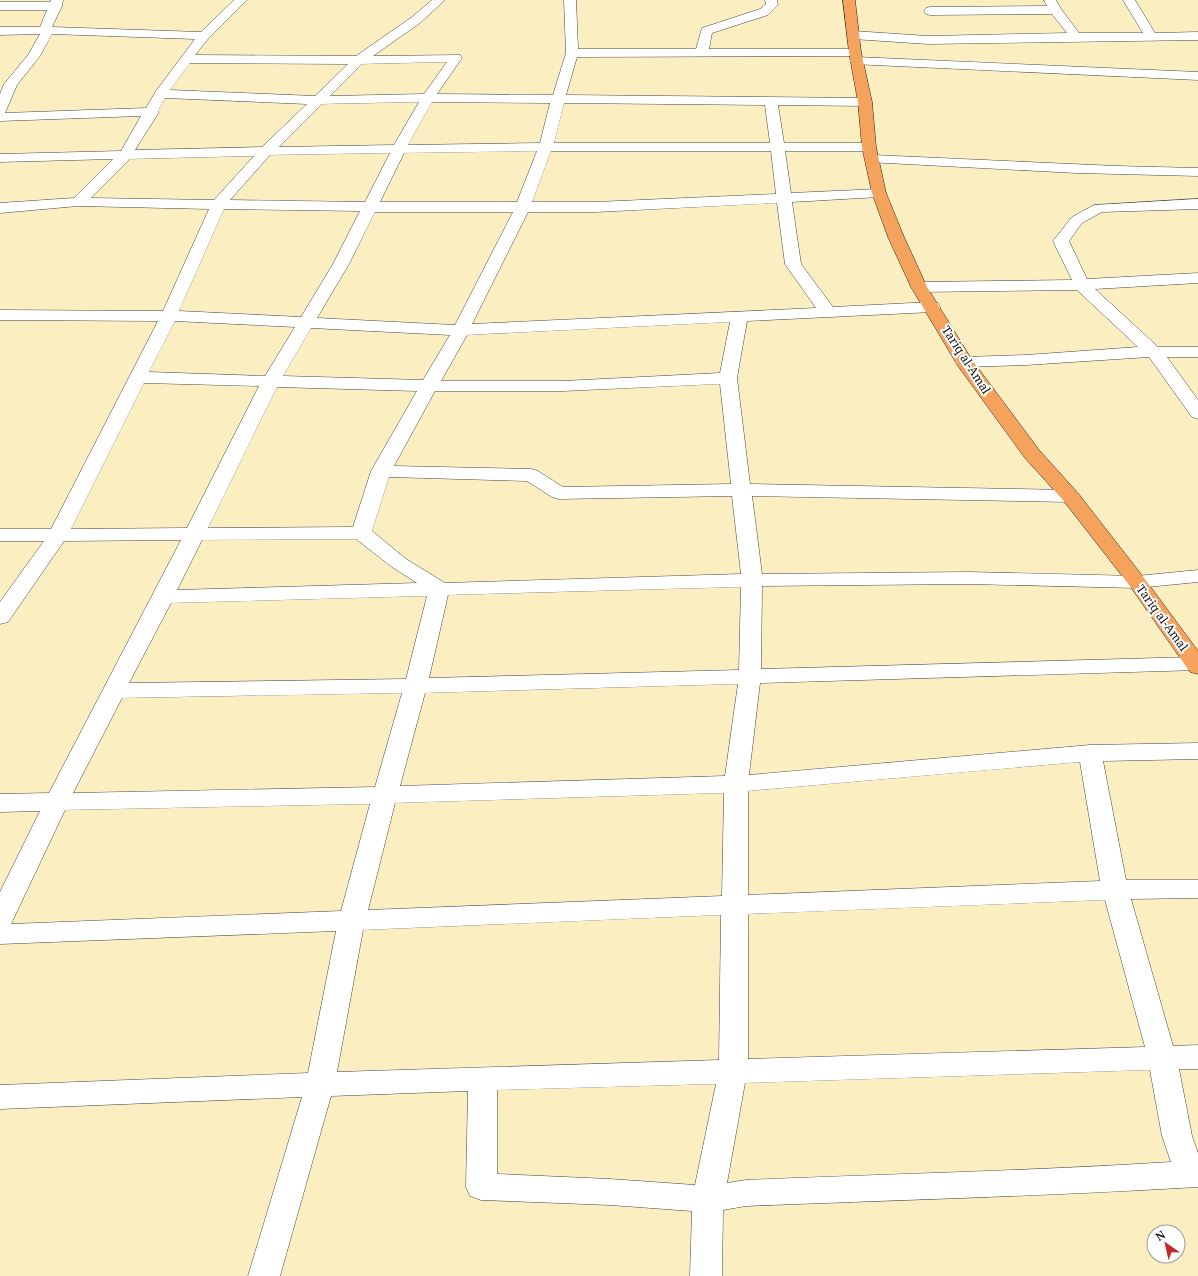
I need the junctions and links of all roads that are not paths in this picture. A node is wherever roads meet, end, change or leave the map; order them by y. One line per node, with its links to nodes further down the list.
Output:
1 (241, 0): 14 (street)
2 (439, 0): 23 (street)
3 (570, 0): 21 (street)
4 (771, 0): 20 (street)
5 (849, 0): 18 (highway, Tariq al-Amal)
6 (1130, 0): 13 (street)
7 (57, 3): 9 (street); 11 (street)
8 (1052, 5): 10 (street); 16 (street)
9 (0, 6)
10 (930, 11)
11 (48, 30): 12 (street); 14 (street); 32 (street)
12 (0, 31)
13 (1150, 35): 15 (street); 16 (street)
14 (204, 36): 22 (street)
15 (1193, 36): 19 (street)
16 (1076, 37): 17 (street)
17 (928, 40): 18 (street); 24 (street)
18 (854, 49): 20 (street); 24 (street); 31 (highway, Tariq al-Amal)
19 (1198, 50)
20 (702, 52): 21 (street)
21 (572, 53): 28 (street)
22 (186, 59): 23 (street); 26 (street)
23 (359, 60): 27 (street); 29 (street)
24 (935, 64): 25 (street)
25 (1198, 76)
26 (161, 94): 29 (street); 33 (street)
27 (428, 98): 28 (street); 29 (street); 37 (street)
28 (558, 99): 30 (street); 35 (street)
29 (317, 100): 38 (street)
30 (771, 100): 31 (street); 36 (street)
31 (865, 102): 39 (highway, Tariq al-Amal)
32 (0, 110)
33 (152, 112): 34 (street); 40 (street)
34 (0, 117)
35 (546, 147): 36 (street); 37 (street); 49 (street)
36 (776, 147): 39 (street); 44 (street)
37 (399, 149): 38 (street); 48 (street)
38 (266, 151): 40 (street); 46 (street)
39 (871, 153): 42 (street); 43 (highway, Tariq al-Amal)
40 (125, 156): 41 (street); 45 (street)
41 (0, 158)
42 (1198, 172)
43 (879, 192): 44 (street); 53 (highway, Tariq al-Amal)
44 (784, 197): 49 (street); 55 (street)
45 (78, 202): 46 (street); 50 (street)
46 (219, 203): 48 (street); 57 (street)
47 (1198, 204): 52 (street)
48 (369, 207): 49 (street); 59 (street)
49 (523, 207): 60 (street)
50 (0, 208)
51 (1198, 278): 52 (street)
52 (1082, 285): 53 (street); 61 (street)
53 (920, 287): 54 (highway, Tariq al-Amal)
54 (932, 307): 55 (street); 63 (highway, Tariq al-Amal)
55 (828, 312): 58 (street)
56 (1, 315): 57 (street)
57 (169, 316): 59 (street); 64 (street)
58 (739, 317): 60 (street); 65 (street)
59 (307, 323): 60 (street); 66 (street)
60 (460, 330): 67 (street)
61 (1154, 352): 62 (street); 63 (street); 68 (street)
62 (1198, 352)
63 (964, 362): 71 (highway, Tariq al-Amal)
64 (137, 377): 66 (street); 75 (street)
65 (728, 378): 67 (street); 70 (street)
66 (272, 380): 67 (street); 73 (street)
67 (429, 386): 69 (street)
68 (1198, 413)
69 (381, 472): 70 (street); 72 (street)
70 (741, 490): 71 (street); 77 (street)
71 (1070, 496): 78 (highway, Tariq al-Amal)
72 (361, 533): 73 (street); 79 (street)
73 (195, 534): 75 (street); 80 (street)
74 (0, 535): 75 (street)
75 (58, 535): 81 (street)
76 (1198, 576): 78 (street)
77 (752, 580): 78 (street); 79 (street); 83 (street)
78 (1137, 582): 82 (highway, Tariq al-Amal)
79 (439, 588): 80 (street); 84 (street)
80 (163, 597): 85 (street)
81 (0, 616)
82 (1197, 666): 83 (street)
83 (750, 676): 84 (street); 88 (street)
84 (416, 686): 85 (street); 89 (street)
85 (113, 691): 91 (street)
86 (1198, 751): 87 (street)
87 (1090, 753): 88 (street); 93 (street)
88 (736, 784): 89 (street); 94 (street)
89 (385, 795): 91 (street); 96 (street)
90 (0, 803): 91 (street)
91 (56, 803): 95 (street)
92 (1198, 889): 93 (street)
93 (1115, 890): 94 (street); 99 (street)
94 (735, 905): 96 (street); 100 (street)
95 (0, 919)
96 (352, 919): 97 (street); 102 (street)
97 (0, 934)
98 (1198, 1057): 99 (street)
99 (1162, 1058): 100 (street); 104 (street)
100 (733, 1071): 101 (street); 105 (street)
101 (484, 1079): 102 (street); 105 (street)
102 (320, 1084): 103 (street); 106 (street)
103 (0, 1097)
104 (1194, 1174): 105 (street)
105 (708, 1199): 107 (street)
106 (264, 1276)
107 (706, 1276)

